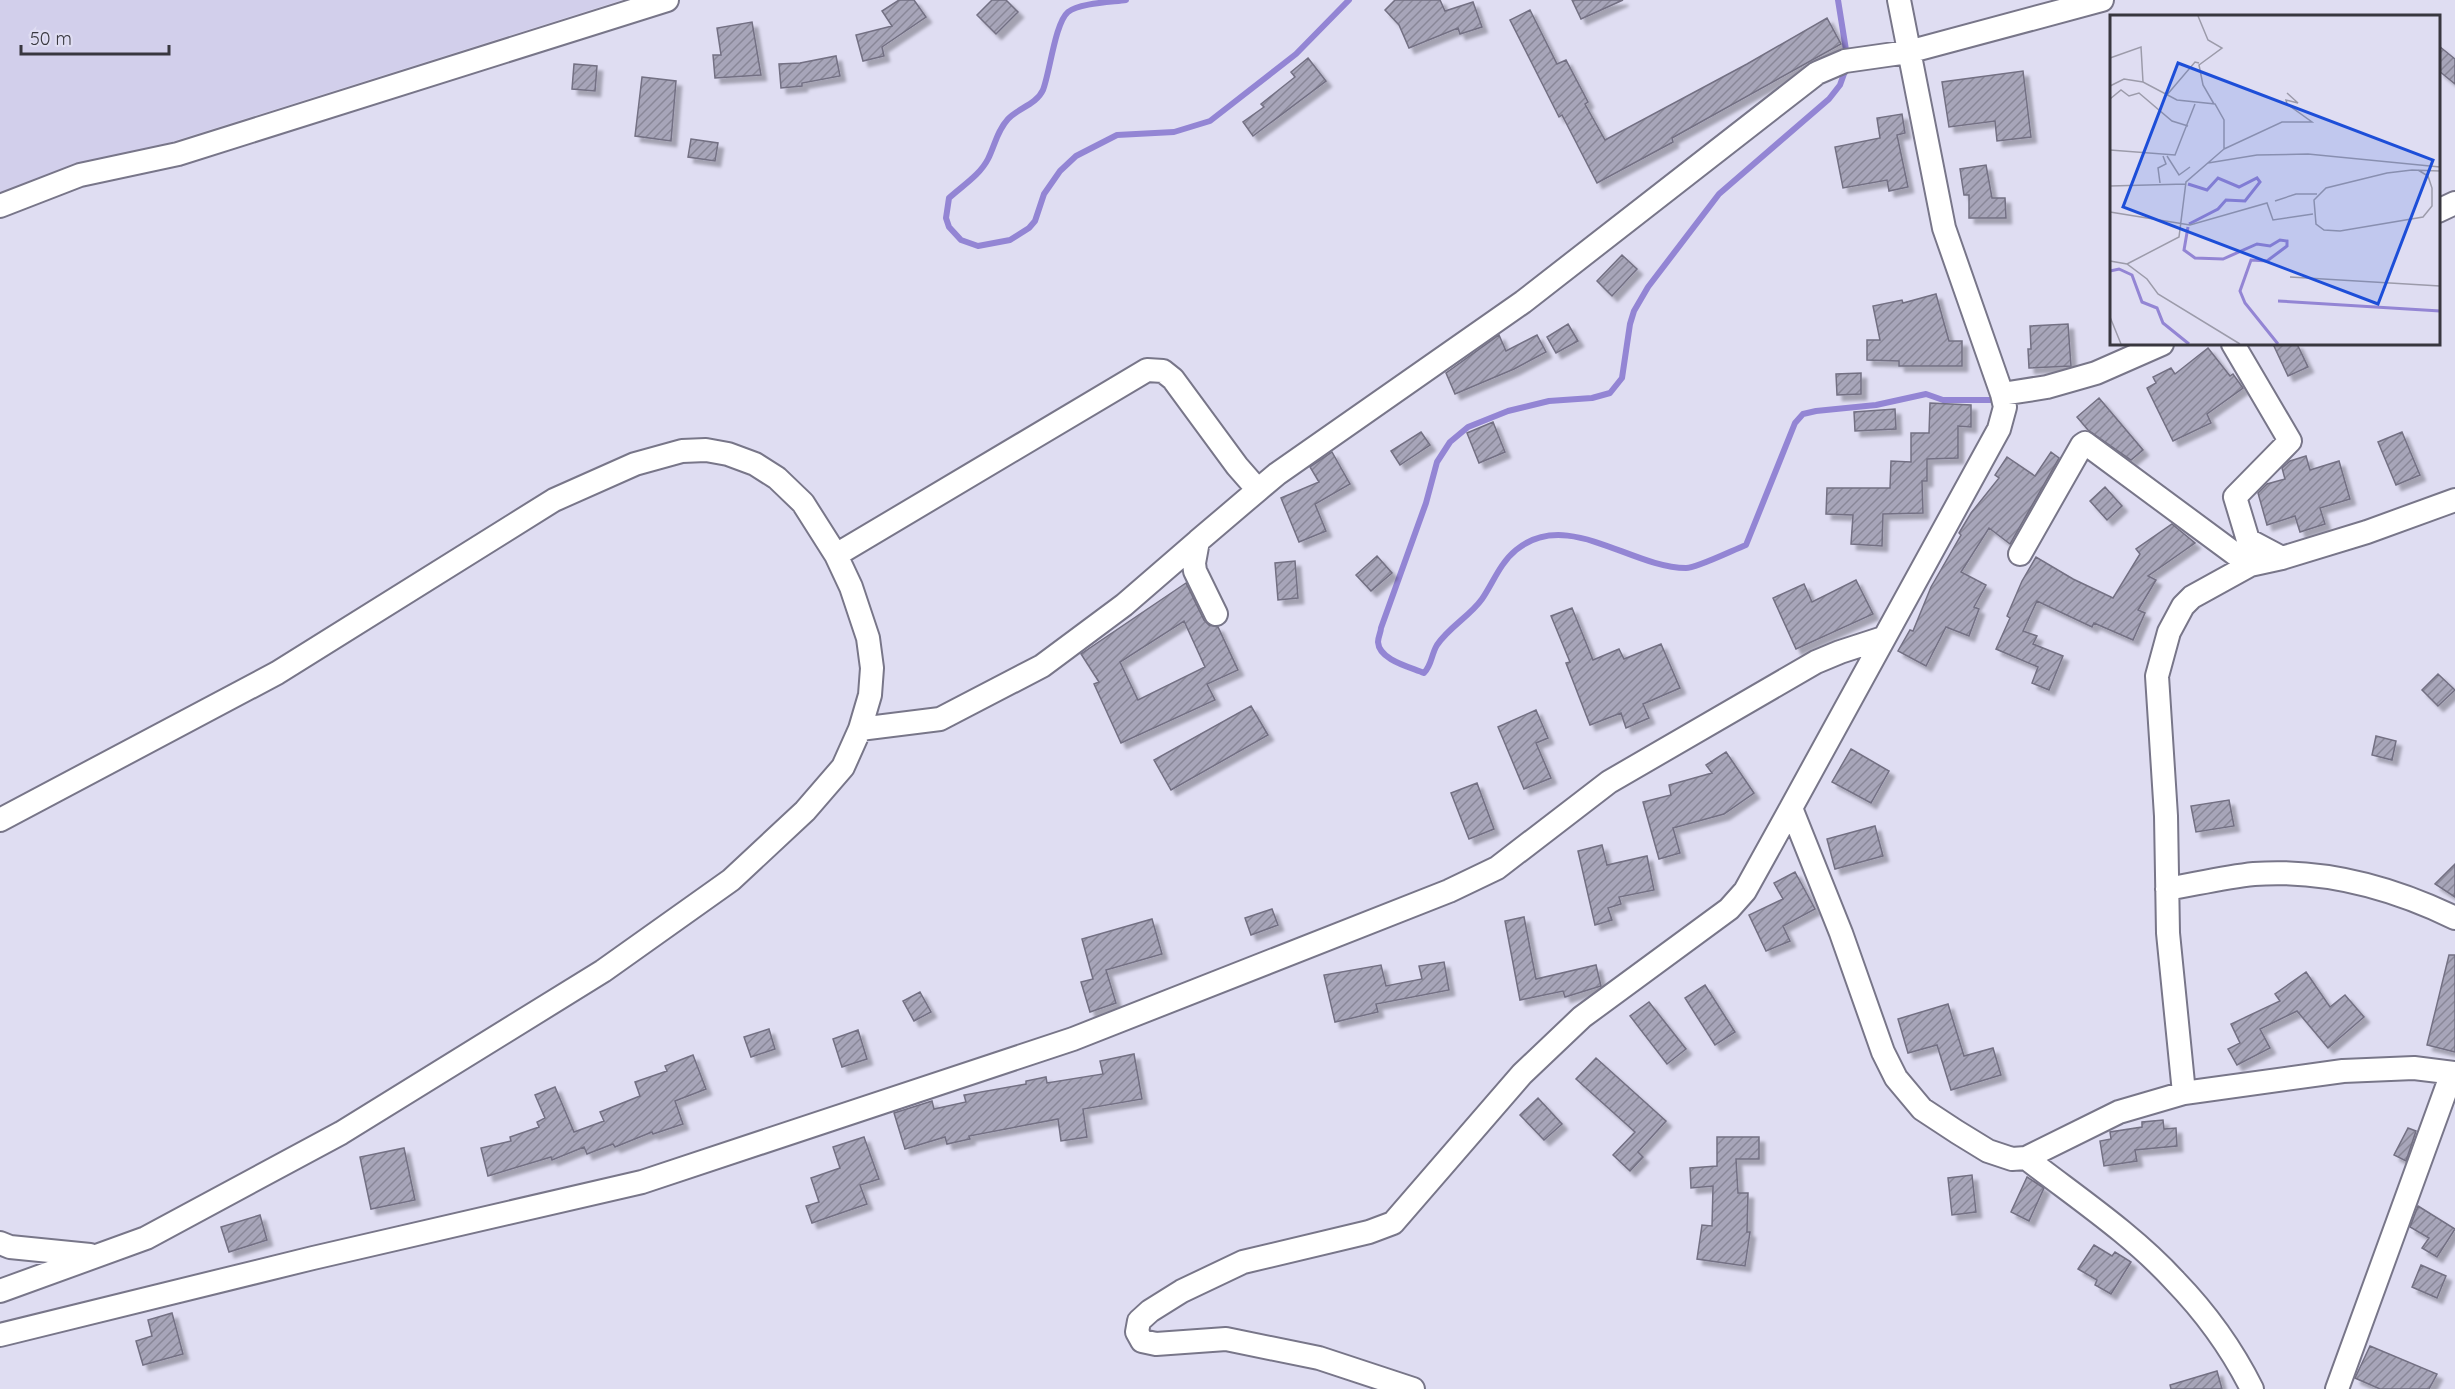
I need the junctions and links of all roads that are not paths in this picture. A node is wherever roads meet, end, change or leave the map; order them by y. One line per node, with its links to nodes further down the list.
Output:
1 (667, 0): 6 (street)
2 (1899, 0): 4 (street)
3 (2102, 0): 4 (street)
4 (1908, 52): 10 (street); 11 (street)
5 (2455, 203): 7 (street)
6 (0, 206)
7 (2440, 210)
8 (2160, 345): 10 (street)
9 (2234, 345): 16 (street)
10 (2002, 394): 19 (street)
11 (1258, 490): 13 (street); 15 (street)
12 (2455, 500): 16 (street)
13 (1198, 541): 18 (street); 20 (street)
14 (2020, 554): 17 (street)
15 (836, 555): 20 (street); 22 (street)
16 (2282, 558): 17 (street)
17 (2250, 565): 23 (street)
18 (1216, 614)
19 (1883, 638): 21 (street); 31 (street)
20 (861, 729): 29 (street)
21 (1791, 808): 27 (street); 32 (street)
22 (0, 819)
23 (2167, 889): 24 (street); 26 (street)
24 (2455, 918)
25 (2453, 1073): 26 (street); 34 (street)
26 (2184, 1093): 27 (street)
27 (2026, 1158): 33 (street)
28 (0, 1243): 29 (street)
29 (96, 1256): 30 (street)
30 (0, 1291)
31 (0, 1335)
32 (1413, 1389)
33 (2252, 1389)
34 (2337, 1389)

